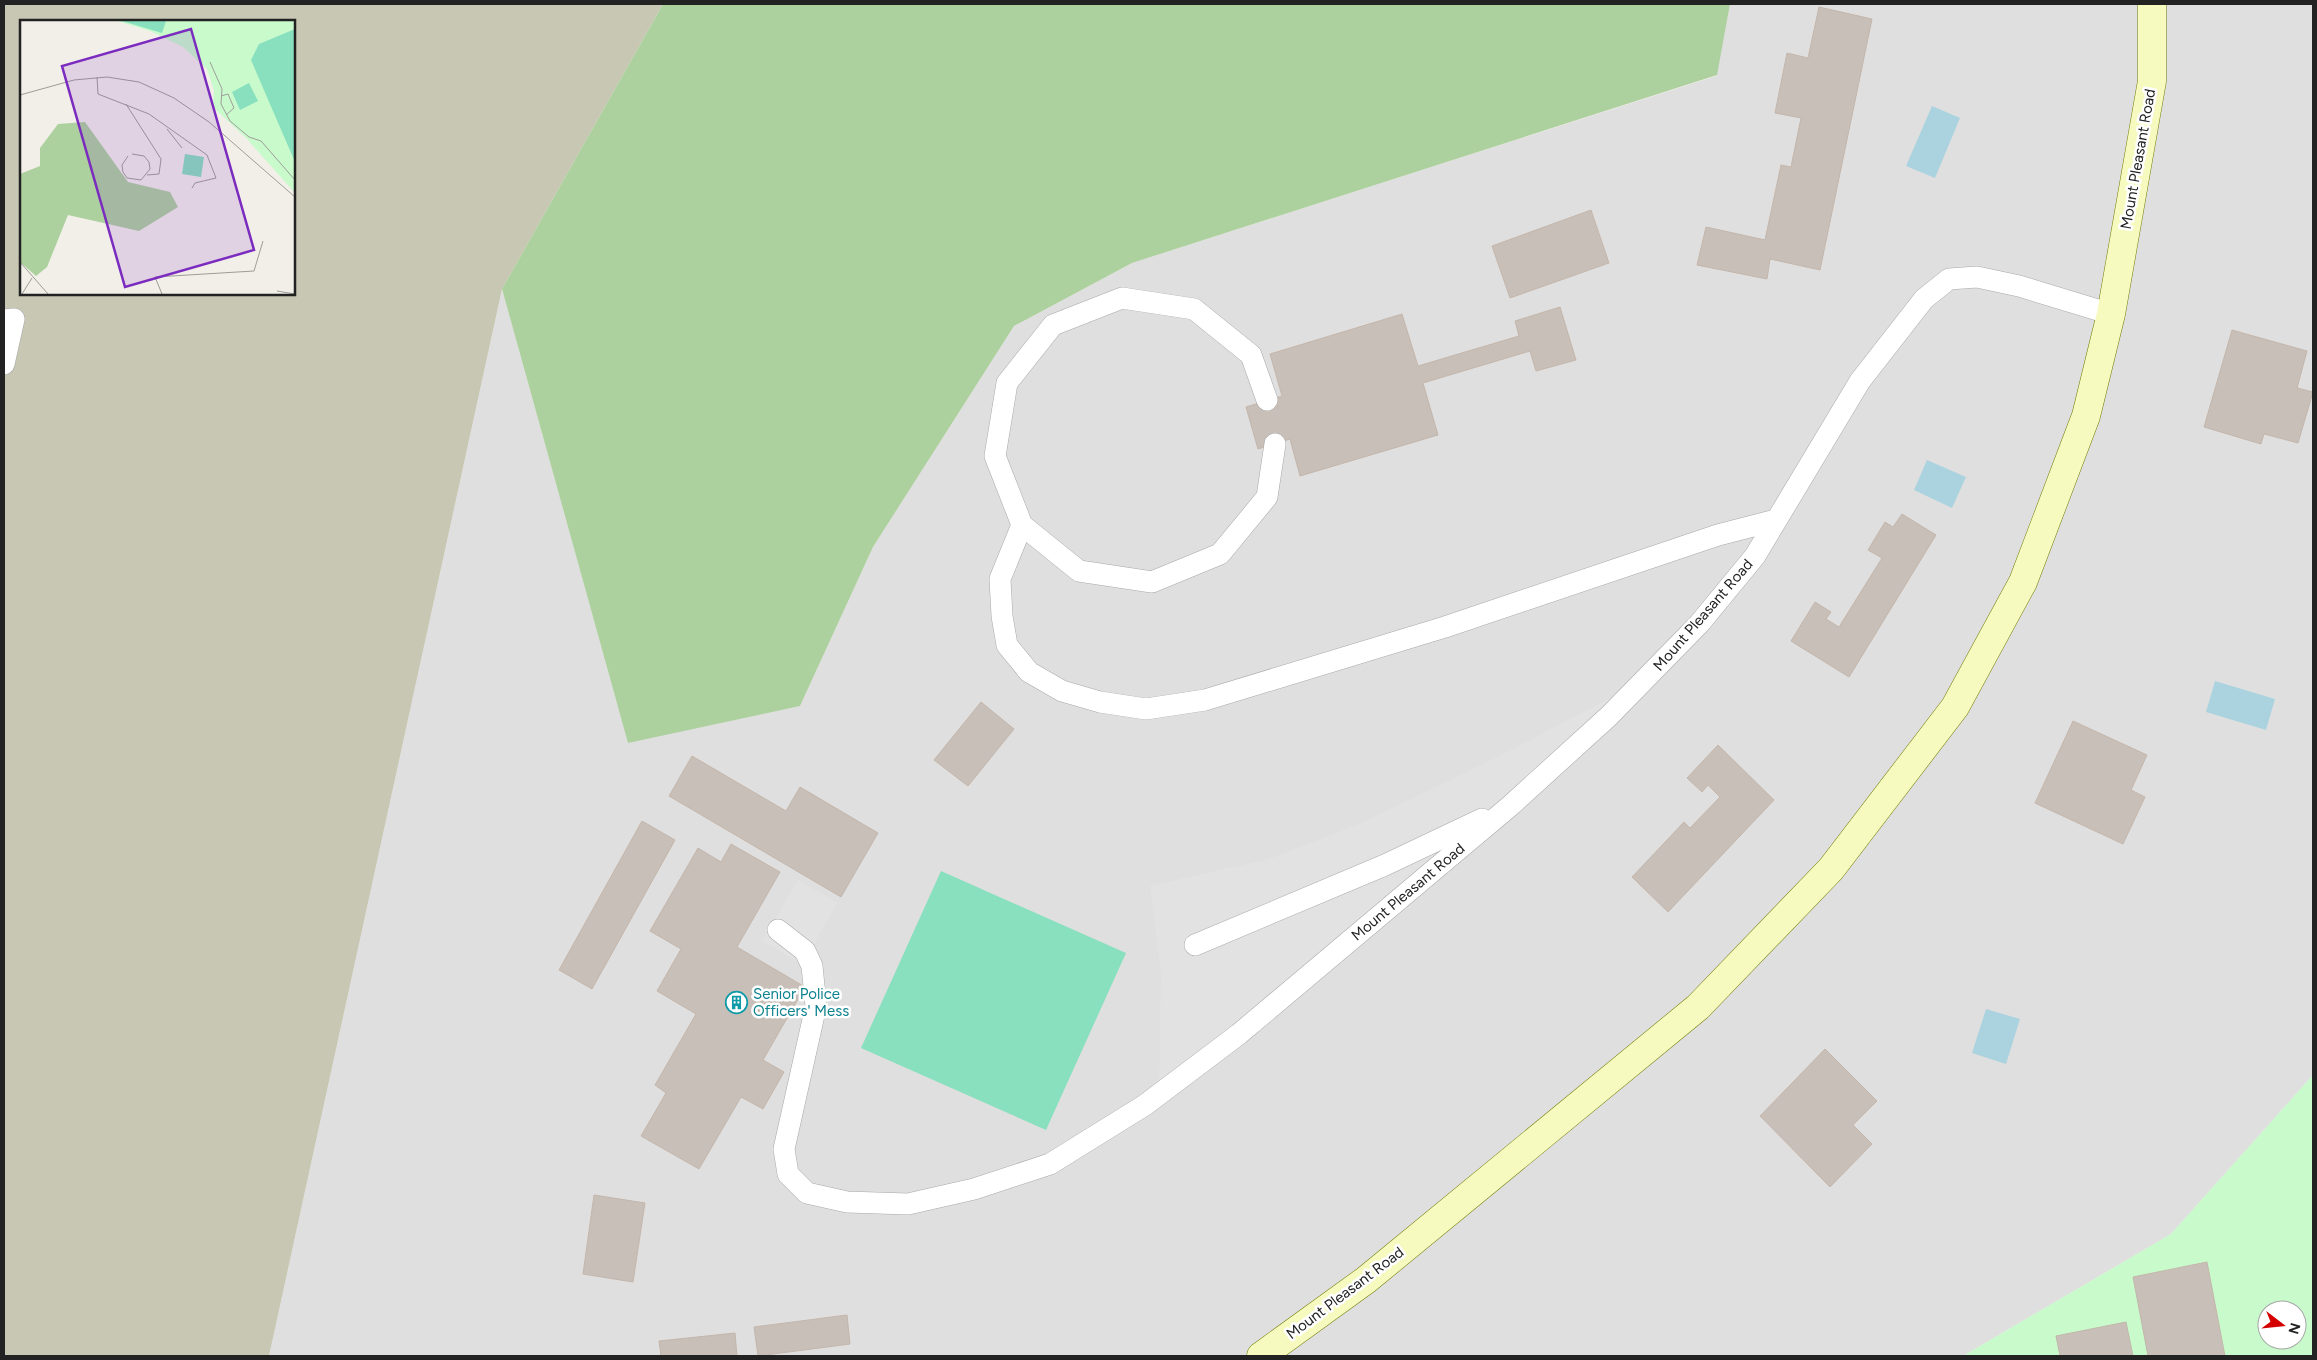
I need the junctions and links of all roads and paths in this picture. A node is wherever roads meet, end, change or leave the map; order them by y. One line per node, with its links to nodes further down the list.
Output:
1 (2152, 4): 2 (street, Mount Pleasant Road)
2 (2111, 314): 7 (lane, Mount Pleasant Road); 12 (street, Mount Pleasant Road)
3 (4, 320): 4 (lane)
4 (4, 364)
5 (1267, 400): 8 (lane)
6 (1275, 444): 8 (lane)
7 (1776, 520): 8 (lane); 9 (lane, Mount Pleasant Road)
8 (1022, 525)
9 (1510, 806): 10 (lane, Mount Pleasant Road); 11 (lane)
10 (778, 930)
11 (1194, 945)
12 (1261, 1356)

